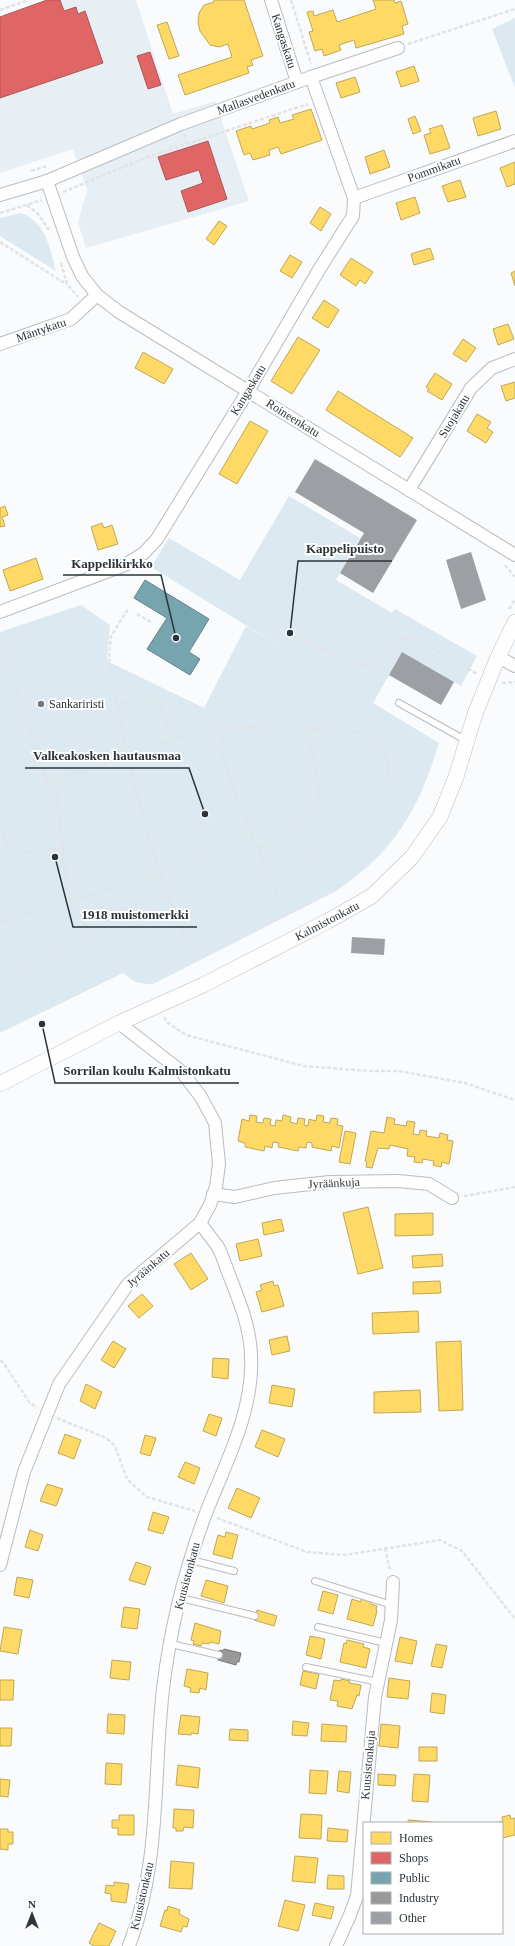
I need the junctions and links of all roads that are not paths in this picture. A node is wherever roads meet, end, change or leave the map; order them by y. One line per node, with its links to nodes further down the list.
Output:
1 (273, 0): 4 (street, Kangaskatu)
2 (398, 48): 3 (street, Mallasvedenkatu)
3 (312, 77): 4 (street, Mallasvedenkatu); 8 (street, Kangaskatu)
4 (297, 82): 6 (street, Mallasvedenkatu)
5 (515, 141): 8 (street, Pommikatu)
6 (47, 181): 7 (street, Mallasvedenkatu); 9 (street, Roineenkatu)
7 (0, 196)
8 (354, 198): 12 (street, Kangaskatu)
9 (97, 295): 10 (street, Mäntykatu); 12 (street, Roineenkatu)
10 (0, 344)
11 (515, 359): 13 (street, Suojakatu)
12 (248, 391): 13 (street, Roineenkatu); 15 (street, Kangaskatu)
13 (409, 490): 14 (street, Roineenkatu)
14 (515, 555)
15 (0, 612)
16 (511, 617): 17 (street, Kalmistonkatu)
17 (498, 657): 18 (street); 20 (street, Kalmistonkatu)
18 (515, 666)
19 (398, 703): 20 (lane)
20 (466, 741): 21 (street, Kalmistonkatu)
21 (119, 1023): 22 (street, Kalmistonkatu); 23 (street, Jyräänkatu)
22 (0, 1084)
23 (214, 1194): 24 (street, Jyräänkuja); 25 (street, Jyräänkatu)
24 (452, 1198)
25 (200, 1223): 26 (street, Kuusistonkatu); 27 (street, Jyräänkatu)
26 (191, 1560): 28 (lane); 31 (street, Kuusistonkatu)
27 (0, 1565)
28 (234, 1572)
29 (315, 1581): 32 (lane)
30 (393, 1582): 32 (street, Kuusistonkuja)
31 (181, 1598): 33 (lane); 36 (street, Kuusistonkatu)
32 (392, 1605): 35 (street, Kuusistonkuja)
33 (255, 1616)
34 (318, 1627): 35 (lane)
35 (386, 1643): 39 (street, Kuusistonkuja)
36 (171, 1644): 37 (lane); 42 (street, Kuusistonkatu)
37 (219, 1655)
38 (306, 1667): 39 (lane)
39 (378, 1682): 40 (street, Kuusistonkuja)
40 (363, 1822)
41 (363, 1826): 43 (street, Kuusistonkuja)
42 (129, 1946)
43 (336, 1946)

